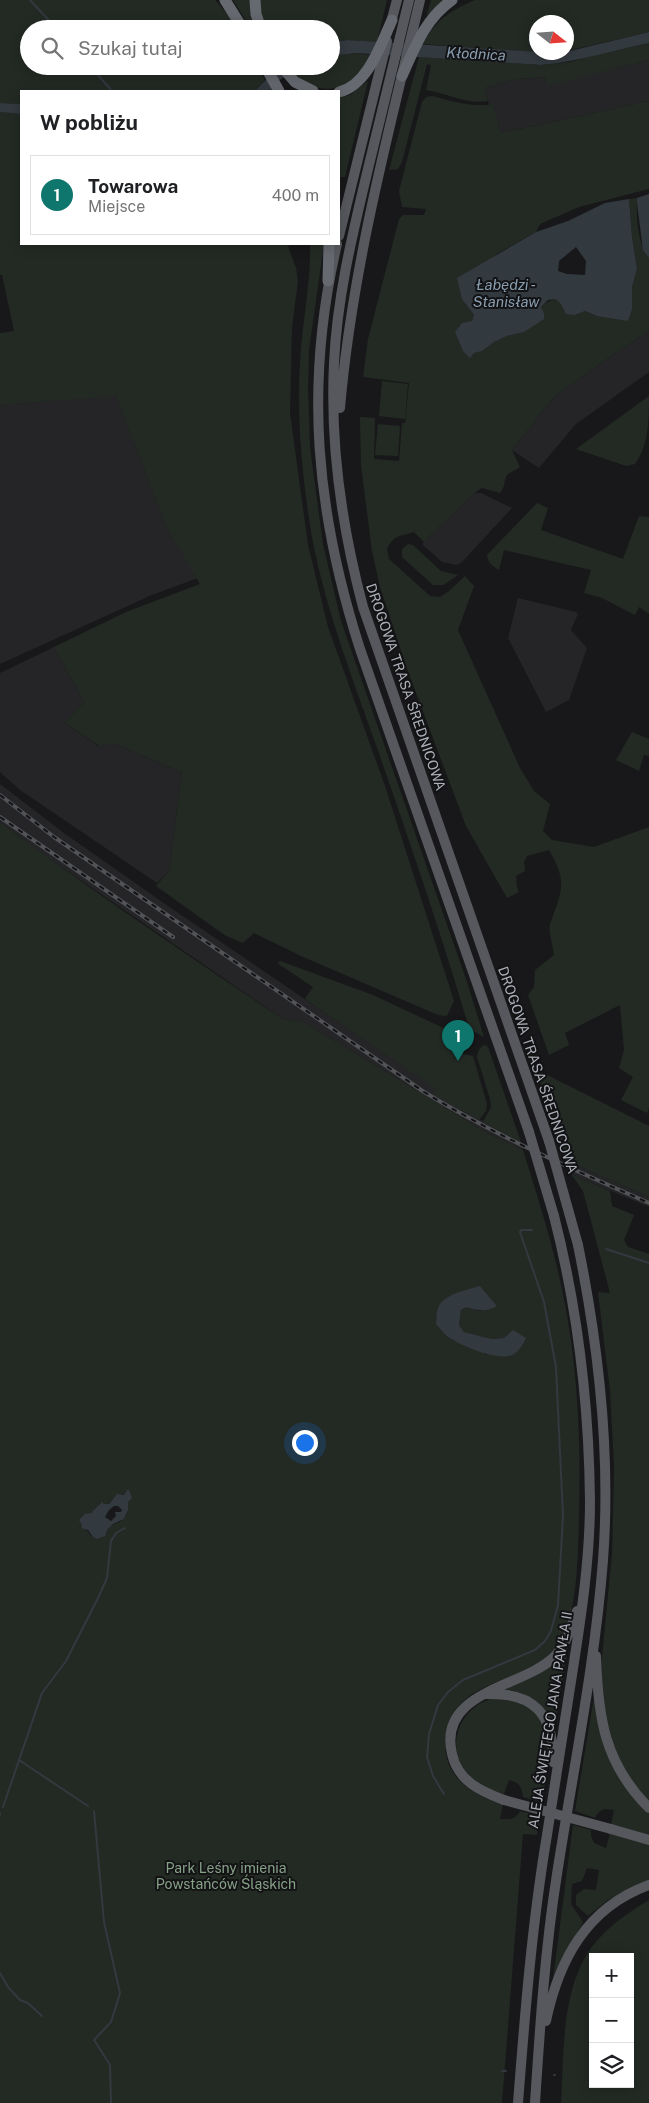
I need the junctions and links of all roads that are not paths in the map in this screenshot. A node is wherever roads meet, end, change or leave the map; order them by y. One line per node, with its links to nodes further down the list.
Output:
1 (225, 0): 7 (highway)
2 (255, 0): 8 (highway)
3 (397, 0): 9 (main road)
4 (409, 0): 20 (main road, DROGOWA TRASA ŚREDNICOWA)
5 (420, 0): 12 (main road)
6 (452, 0): 12 (highway)
7 (237, 20)
8 (258, 20)
9 (392, 20): 15 (highway); 16 (main road)
10 (270, 75): 13 (highway)
11 (289, 75): 14 (highway)
12 (402, 76): 20 (main road)
13 (278, 90)
14 (311, 90)
15 (340, 92)
16 (340, 232)
17 (329, 245): 19 (highway)
18 (337, 245): 19 (main road, DROGOWA TRASA ŚREDNICOWA)
19 (328, 281): 21 (main road, DROGOWA TRASA ŚREDNICOWA, bridge)
20 (336, 454): 23 (main road, DROGOWA TRASA ŚREDNICOWA, bridge)
21 (579, 1341): 22 (main road, ALEJA ŚWIĘTEGO JANA PAWŁA II)
22 (584, 1592): 24 (main road); 25 (main road, ALEJA ŚWIĘTEGO JANA PAWŁA II)
23 (595, 1633): 26 (main road); 29 (main road)
24 (485, 1694): 25 (main road); 27 (main road, bridge)
25 (552, 1801): 30 (main road, ALEJA ŚWIĘTEGO JANA PAWŁA II)
26 (649, 1808)
27 (649, 1840)
28 (649, 1885): 29 (main road)
29 (538, 2056): 31 (main road)
30 (518, 2103)
31 (535, 2103)

